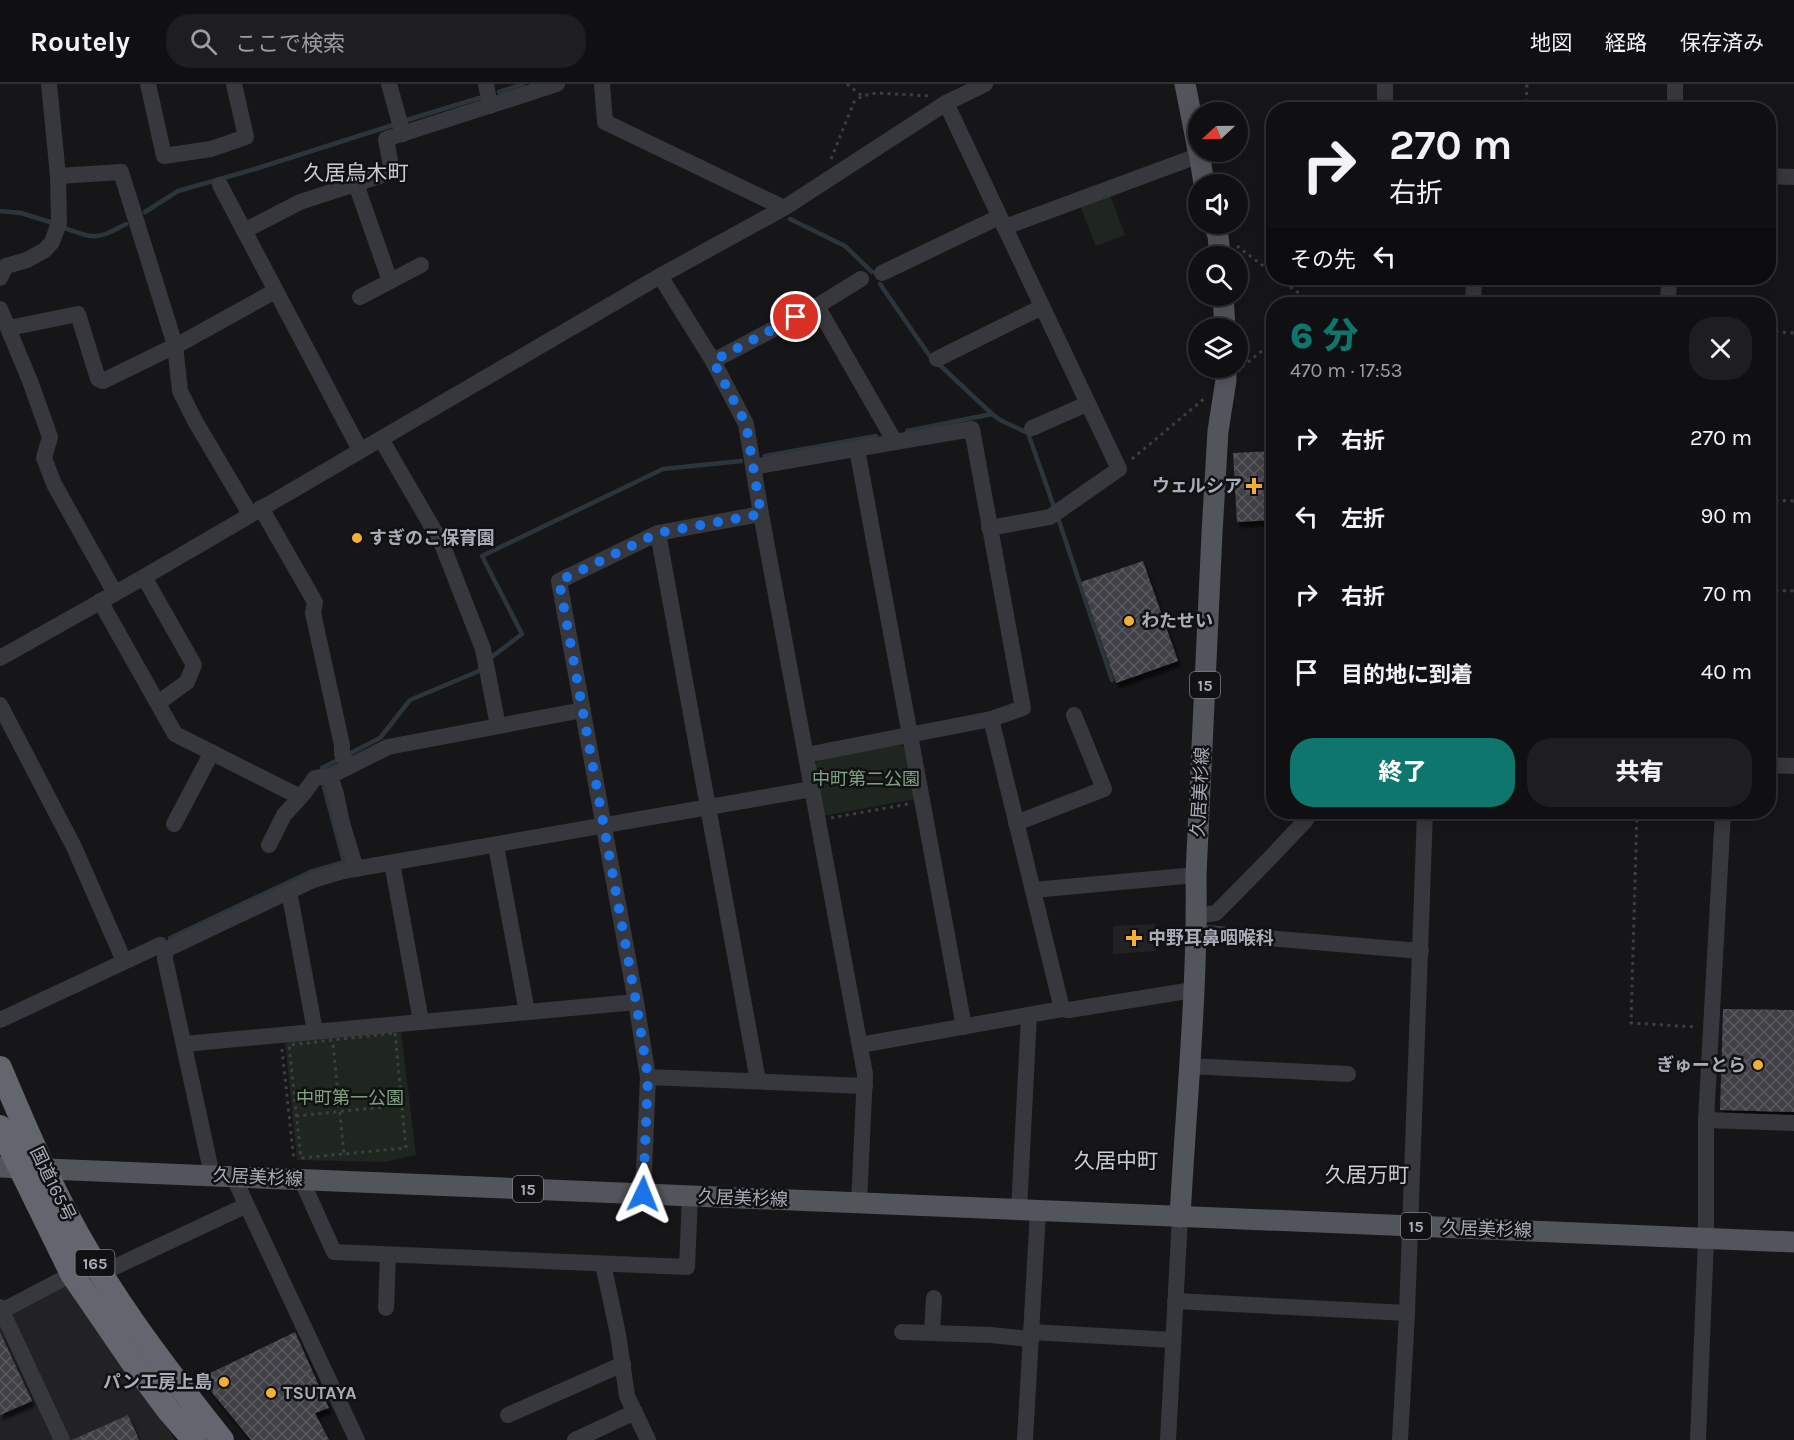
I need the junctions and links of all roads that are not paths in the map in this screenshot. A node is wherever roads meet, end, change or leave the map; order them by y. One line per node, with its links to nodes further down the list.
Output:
1 (50, 84): 19 (street)
2 (148, 84): 3 (street)
3 (234, 84)
4 (389, 84): 17 (street)
5 (486, 84): 16 (street)
6 (557, 84): 16 (street)
7 (602, 84): 24 (street)
8 (985, 84): 15 (street)
9 (1185, 84): 12 (main road)
10 (1386, 84): 13 (street)
11 (1676, 84): 14 (street)
12 (1189, 102)
13 (1385, 102)
14 (1675, 102)
15 (946, 103): 24 (street); 25 (street)
16 (490, 106): 17 (street)
17 (403, 134): 22 (street)
18 (1188, 156): 25 (street)
19 (58, 176): 28 (street); 39 (street)
20 (1776, 176): 21 (street)
21 (1794, 177)
22 (356, 184): 26 (street); 32 (street)
23 (220, 185): 26 (street)
24 (784, 208): 30 (street)
25 (1002, 222): 29 (street); 36 (street)
26 (244, 231): 33 (street)
27 (422, 265): 32 (street)
28 (2, 269)
29 (882, 273)
30 (660, 276): 41 (street); 45 (street)
31 (861, 279): 35 (street)
32 (390, 280): 34 (street)
33 (275, 291): 39 (street); 48 (street)
34 (360, 297)
35 (817, 306): 41 (street); 46 (street)
36 (1042, 307): 40 (street); 43 (street)
37 (0, 309): 38 (street)
38 (9, 328): 39 (street); 55 (street)
39 (174, 345): 50 (street)
40 (938, 359)
41 (713, 361): 49 (street)
42 (1225, 378): 83 (main road, 久居美杉線 / 15)
43 (1087, 404): 44 (street); 52 (street)
44 (1032, 428)
45 (381, 439): 48 (street); 62 (street)
46 (895, 442): 47 (street); 52 (street)
47 (857, 449): 49 (street); 63 (street)
48 (360, 450): 50 (street)
49 (753, 467): 51 (street)
50 (255, 511): 54 (street); 66 (street)
51 (761, 514): 53 (street); 65 (street)
52 (989, 528): 61 (street)
53 (658, 533): 59 (street); 72 (street)
54 (144, 577): 55 (street); 57 (street)
55 (108, 597): 56 (street); 57 (street)
56 (0, 658)
57 (158, 703): 64 (street)
58 (0, 705): 89 (street)
59 (583, 710): 62 (street); 78 (street)
60 (1074, 715): 76 (street)
61 (991, 719): 63 (street); 76 (street)
62 (498, 726): 66 (street)
63 (909, 735): 65 (street); 97 (street)
64 (212, 752): 71 (street); 77 (street)
65 (806, 755): 70 (street)
66 (346, 761): 69 (street)
67 (1776, 765): 68 (street)
68 (1794, 766)
69 (330, 776): 71 (street); 82 (street)
70 (812, 789): 72 (street); 100 (street)
71 (300, 797): 79 (street)
72 (709, 807): 78 (street); 105 (street)
73 (1306, 819): 86 (street)
74 (1425, 819): 88 (street)
75 (1723, 819): 107 (street)
76 (1016, 823): 84 (street)
77 (174, 824)
78 (604, 826): 80 (street); 91 (street)
79 (269, 845)
80 (496, 846): 81 (street); 93 (street)
81 (392, 863): 82 (street); 96 (street)
82 (356, 869): 85 (street)
83 (1196, 875): 84 (street); 86 (main road, 久居美杉線 / 15)
84 (1033, 890): 92 (street)
85 (289, 891): 87 (street); 98 (street)
86 (1196, 924): 88 (street); 90 (main road, 久居美杉線 / 15)
87 (165, 950): 89 (street); 99 (street)
88 (1421, 951): 120 (street)
89 (124, 961): 95 (street)
90 (1193, 990): 92 (street); 101 (main road, 久居美杉線 / 15)
91 (636, 1002): 93 (street); 104 (street)
92 (1062, 1009): 94 (street)
93 (526, 1012): 96 (street)
94 (1029, 1015): 97 (street); 118 (street)
95 (0, 1020)
96 (421, 1021): 98 (street)
97 (964, 1027): 100 (street)
98 (315, 1032): 99 (street)
99 (184, 1044): 113 (street)
100 (860, 1045): 106 (street)
101 (1189, 1066): 103 (street); 119 (main road, 久居美杉線 / 15)
102 (0, 1068): 111 (highway, 国道165号 / 165)
103 (1348, 1074)
104 (648, 1077): 105 (street); 114 (street)
105 (758, 1082): 106 (street)
106 (865, 1086): 116 (street)
107 (1706, 1120): 108 (street); 121 (street)
108 (1794, 1123)
109 (0, 1127): 110 (highway, 国道165号 / 165)
110 (9, 1167): 111 (main road, 久居美杉線 / 15); 125 (highway, 国道165号 / 165)
111 (45, 1169): 113 (main road, 久居美杉線 / 15); 126 (highway, 国道165号 / 165)
112 (298, 1171): 113 (main road, 久居美杉線 / 15); 114 (main road, 久居美杉線 / 15); 123 (street)
113 (222, 1175): 117 (street)
114 (643, 1194): 115 (main road, 久居美杉線 / 15)
115 (690, 1195): 116 (main road, 久居美杉線 / 15); 124 (street)
116 (859, 1203): 118 (main road, 久居美杉線 / 15)
117 (245, 1206): 126 (street); 142 (street)
118 (1028, 1210): 119 (main road, 久居美杉線 / 15); 134 (street)
119 (1180, 1217): 120 (main road, 久居美杉線 / 15); 128 (street)
120 (1410, 1226): 121 (main road, 久居美杉線 / 15); 131 (street)
121 (1706, 1238): 122 (main road, 久居美杉線 / 15); 148 (street)
122 (1794, 1242)
123 (388, 1255): 124 (street); 129 (street)
124 (603, 1264): 136 (street)
125 (72, 1274): 130 (street); 140 (highway, 国道165号 / 165)
126 (102, 1274): 141 (highway, 国道165号 / 165)
127 (933, 1298): 133 (street)
128 (1175, 1301): 131 (street); 135 (street)
129 (386, 1308)
130 (1, 1310): 139 (street)
131 (1407, 1313): 147 (street)
132 (902, 1332): 133 (street)
133 (932, 1332): 134 (street)
134 (1031, 1336): 135 (street); 145 (street)
135 (1173, 1340): 146 (street)
136 (622, 1364): 137 (street); 138 (street)
137 (635, 1412): 143 (street); 144 (street)
138 (508, 1415)
139 (62, 1440)
140 (194, 1440)
141 (222, 1440)
142 (357, 1440)
143 (576, 1440)
144 (648, 1440)
145 (1025, 1440)
146 (1168, 1440)
147 (1400, 1440)
148 (1698, 1440)

